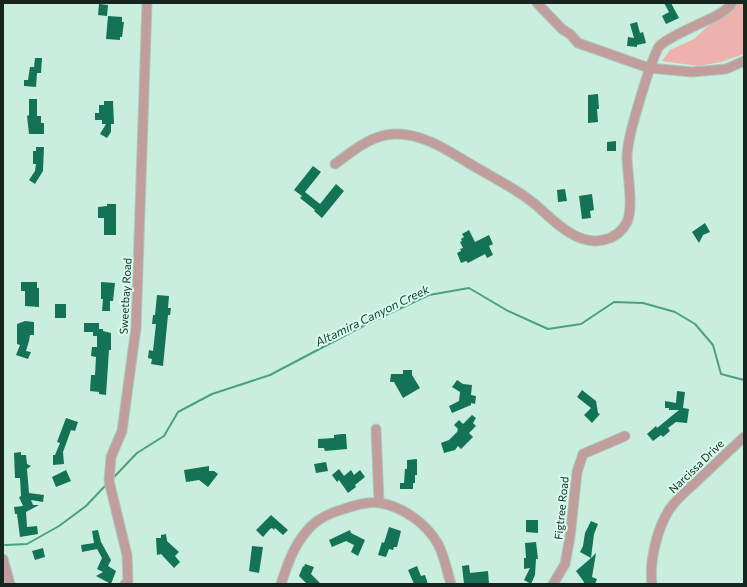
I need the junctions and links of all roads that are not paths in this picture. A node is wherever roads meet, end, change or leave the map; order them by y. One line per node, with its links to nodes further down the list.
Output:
1 (147, 3): 13 (street, Sweetbay Road)
2 (537, 3): 5 (street)
3 (732, 3): 5 (street)
4 (744, 61): 5 (street)
5 (649, 68): 6 (street)
6 (335, 164)
7 (376, 429): 10 (street)
8 (625, 436): 16 (street, Figtree Road)
9 (744, 437): 17 (street, Narcissa Drive)
10 (379, 502): 14 (street); 15 (street)
11 (3, 559): 12 (street)
12 (10, 584)
13 (126, 584)
14 (281, 584)
15 (451, 584)
16 (553, 584)
17 (652, 584)

